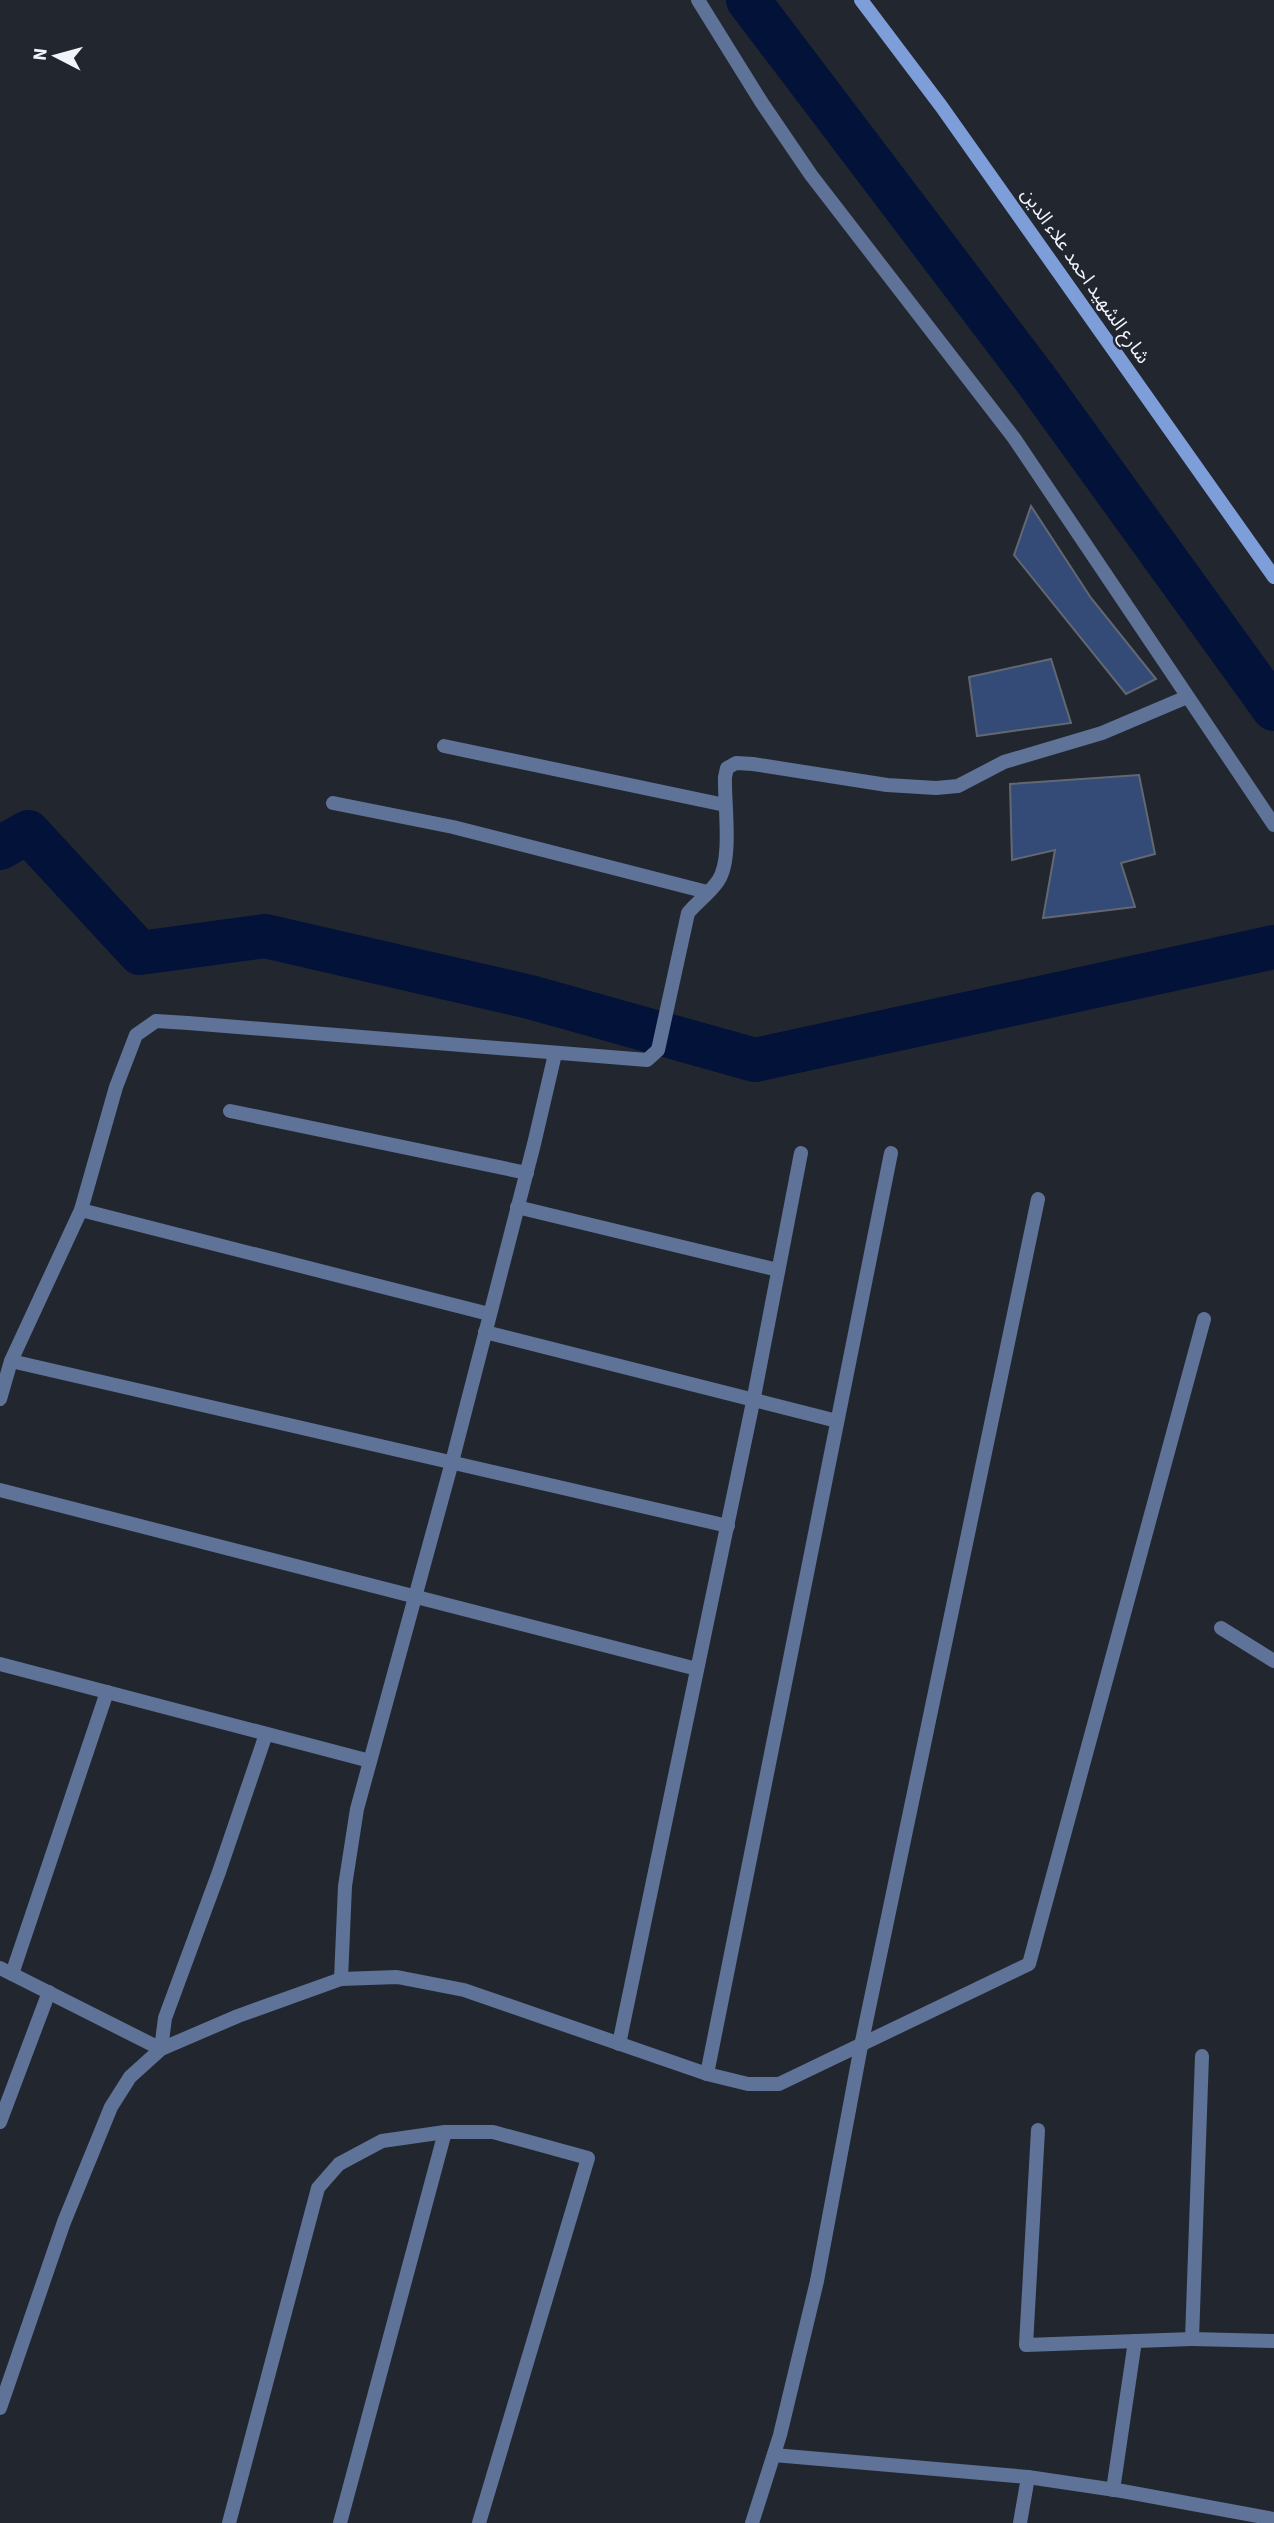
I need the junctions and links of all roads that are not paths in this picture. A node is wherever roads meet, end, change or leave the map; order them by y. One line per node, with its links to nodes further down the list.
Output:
1 (698, 0): 4 (street)
2 (861, 0): 3 (main road, شارع الشهيد احمد علاء الدين)
3 (1274, 577)
4 (1187, 697): 7 (street); 8 (street)
5 (444, 747): 7 (street)
6 (333, 803): 9 (street)
7 (725, 805): 9 (street)
8 (1274, 825)
9 (707, 892): 10 (street)
10 (555, 1054): 14 (street); 17 (street)
11 (230, 1111): 14 (street)
12 (801, 1153): 18 (street)
13 (891, 1153): 25 (street)
14 (527, 1173): 16 (street)
15 (1038, 1199): 41 (street)
16 (517, 1207): 18 (street); 19 (street)
17 (81, 1210): 19 (street); 22 (street)
18 (778, 1270): 24 (street)
19 (489, 1314): 21 (street)
20 (1204, 1319): 41 (street)
21 (485, 1332): 24 (street); 26 (street)
22 (11, 1361): 23 (street); 26 (street)
23 (0, 1399)
24 (753, 1402): 25 (street); 28 (street)
25 (837, 1421): 44 (street)
26 (452, 1462): 28 (street); 29 (street)
27 (0, 1490): 29 (street)
28 (728, 1526): 33 (street)
29 (415, 1598): 33 (street); 36 (street)
30 (1221, 1628): 31 (street)
31 (1274, 1661)
32 (0, 1664): 34 (street)
33 (697, 1669): 40 (street)
34 (107, 1692): 35 (street); 37 (street)
35 (266, 1734): 36 (street); 42 (street)
36 (370, 1761): 38 (street)
37 (6, 1971): 39 (street)
38 (341, 1979): 40 (street); 42 (street)
39 (49, 1992): 42 (street); 45 (street)
40 (619, 2044): 44 (street)
41 (861, 2046): 44 (street); 52 (street)
42 (161, 2049): 51 (street)
43 (1202, 2056): 48 (street)
44 (706, 2074)
45 (0, 2122)
46 (1038, 2130): 49 (street)
47 (445, 2132): 56 (street); 57 (street); 58 (street)
48 (1192, 2339): 49 (street); 50 (street)
49 (1135, 2341): 54 (street)
50 (1274, 2341)
51 (0, 2408)
52 (774, 2455): 53 (street); 59 (street)
53 (1028, 2477): 54 (street); 60 (street)
54 (1113, 2490): 55 (street)
55 (1274, 2519)
56 (229, 2523)
57 (340, 2523)
58 (479, 2523)
59 (752, 2523)
60 (1020, 2523)

